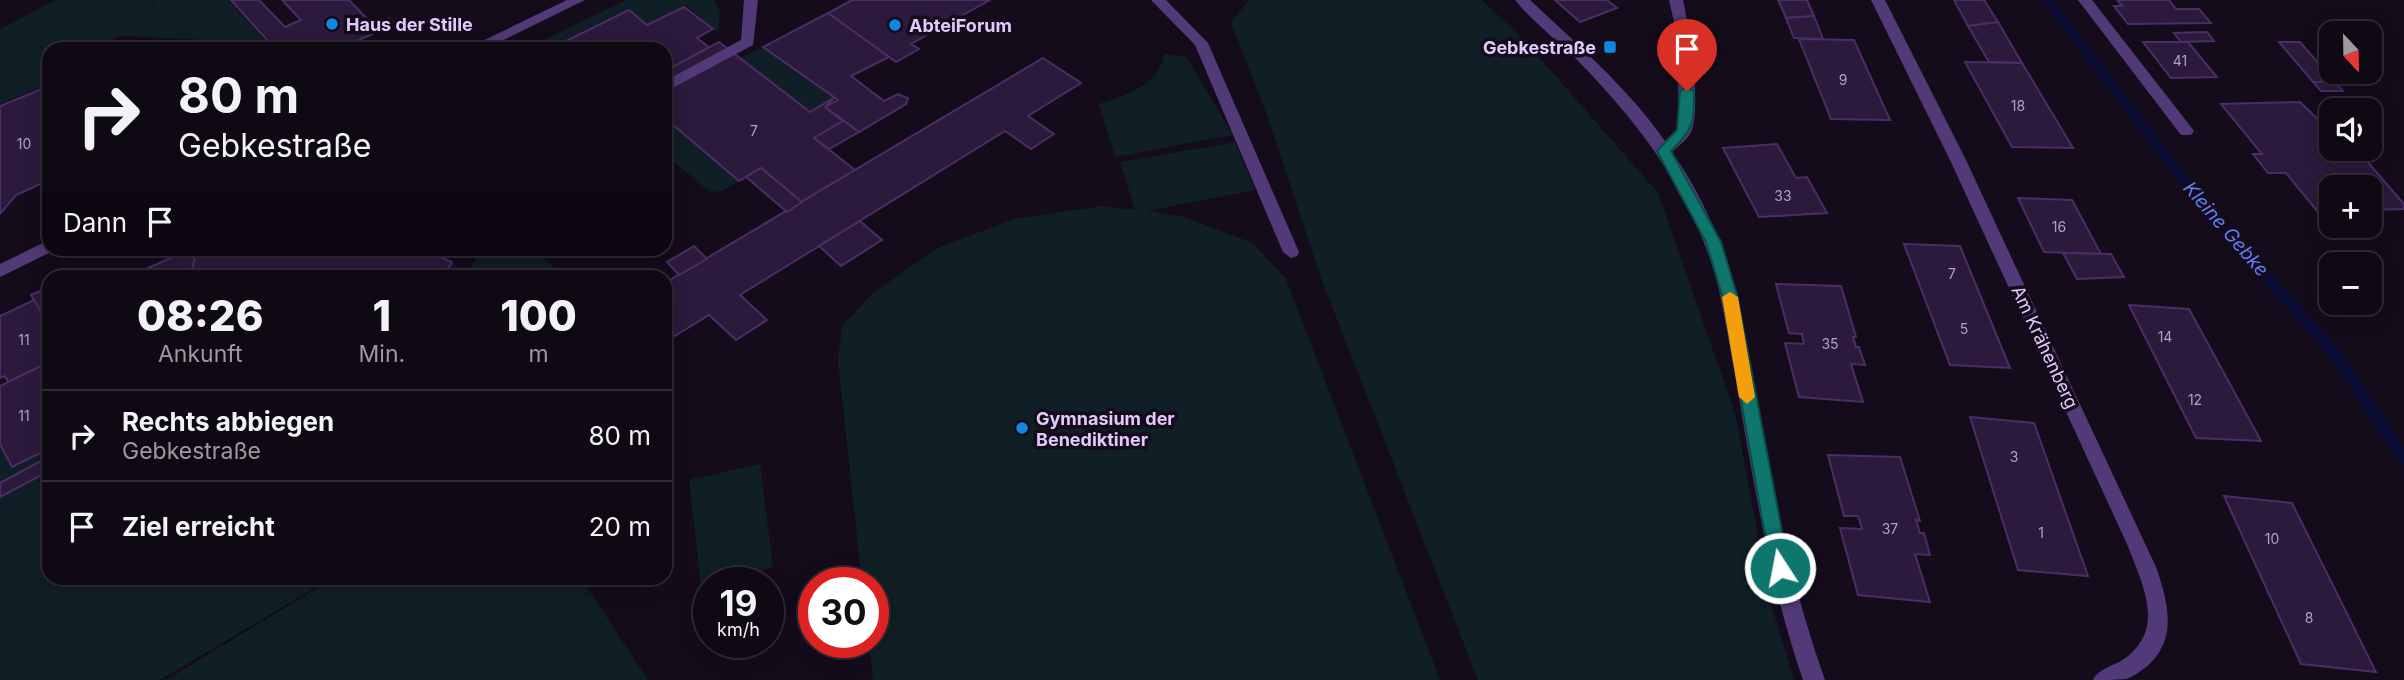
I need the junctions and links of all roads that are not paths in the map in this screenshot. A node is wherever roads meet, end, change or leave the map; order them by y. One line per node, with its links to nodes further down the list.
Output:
1 (578, 0): 8 (street)
2 (751, 0): 9 (street)
3 (1158, 0): 13 (street)
4 (1522, 0): 11 (street)
5 (1676, 0): 11 (street)
6 (1878, 0): 16 (street, Am Krähenberg)
7 (2085, 0): 10 (street)
8 (488, 42)
9 (672, 83)
10 (2186, 131)
11 (1664, 151): 15 (street)
12 (42, 250): 14 (street)
13 (1291, 252)
14 (0, 271)
15 (1814, 680)
16 (2104, 680)

